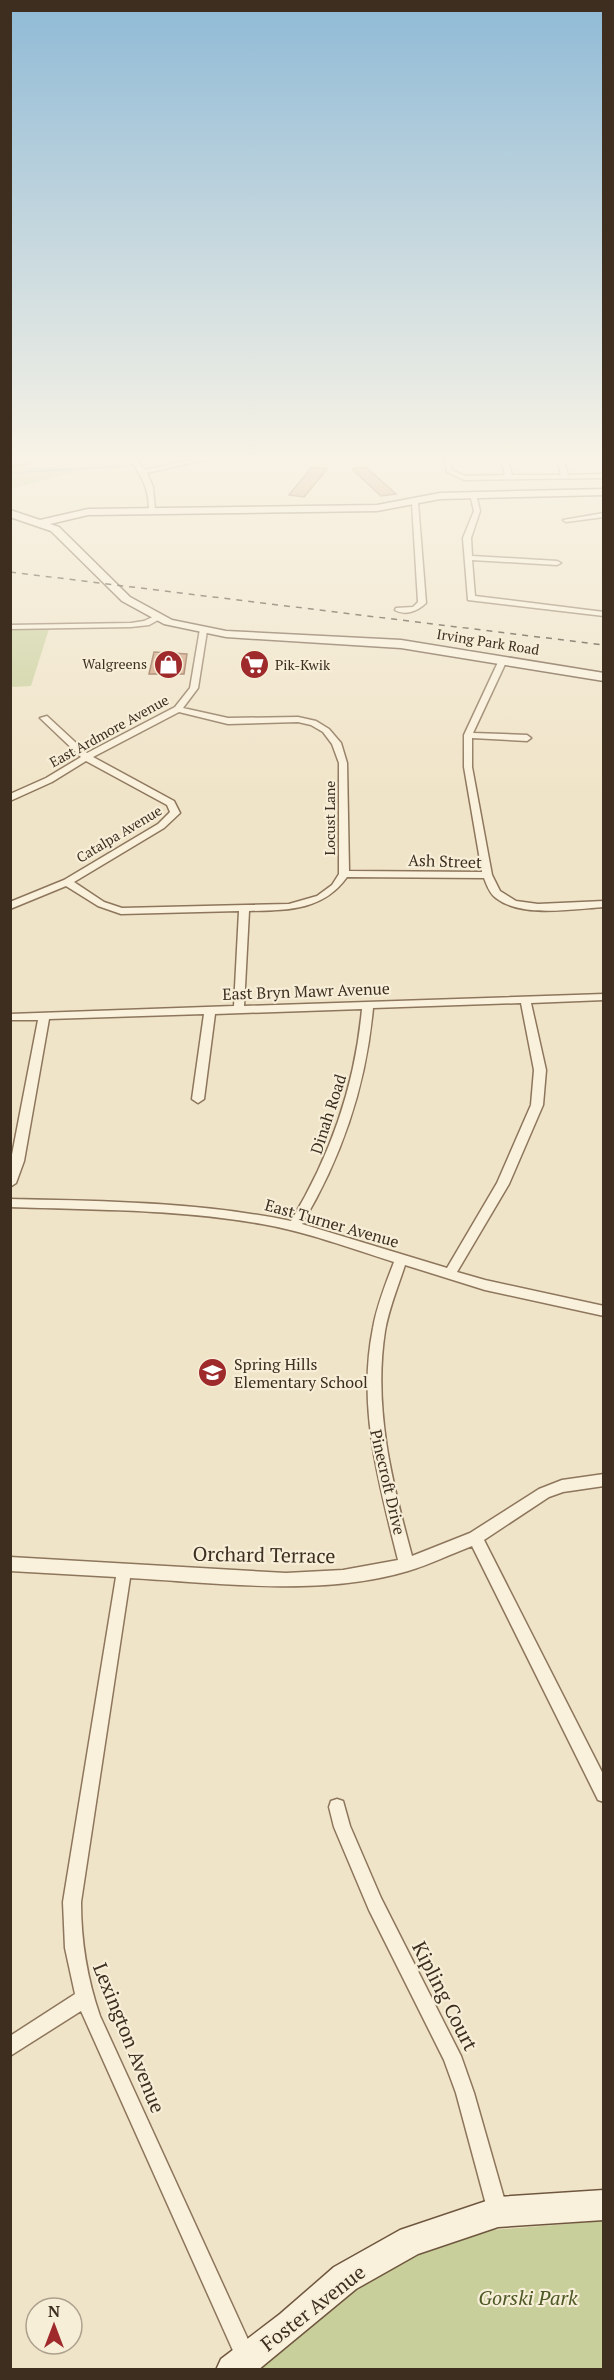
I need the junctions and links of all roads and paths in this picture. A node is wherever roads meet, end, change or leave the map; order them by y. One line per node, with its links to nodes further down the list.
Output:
1 (96, 568): 6 (street, Irving Park Road)
2 (420, 568): 4 (street)
3 (469, 568): 5 (street)
4 (399, 610)
5 (603, 614)
6 (157, 617): 7 (street); 8 (street, Irving Park Road)
7 (10, 627)
8 (203, 631): 9 (street, Irving Park Road); 11 (street, East Ardmore Avenue)
9 (502, 660): 10 (street, Irving Park Road); 13 (street)
10 (603, 677)
11 (178, 709): 15 (street, East Ardmore Avenue); 17 (street, Locust Lane)
12 (44, 718): 15 (street)
13 (468, 735): 14 (street); 18 (street)
14 (527, 738)
15 (86, 757): 16 (street, East Ardmore Avenue); 19 (street, Catalpa Avenue)
16 (10, 798)
17 (344, 874): 18 (street, Ash Street); 22 (street, Locust Lane)
18 (488, 875): 20 (street, Ash Street)
19 (67, 882): 21 (street, Catalpa Avenue); 22 (street, Locust Lane)
20 (603, 904)
21 (10, 906)
22 (244, 909): 26 (street)
23 (603, 997): 24 (street, East Bryn Mawr Avenue)
24 (525, 999): 25 (street, East Bryn Mawr Avenue); 35 (street)
25 (368, 1004): 26 (street, East Bryn Mawr Avenue); 33 (street, Dinah Road)
26 (239, 1009): 27 (street, East Bryn Mawr Avenue)
27 (210, 1010): 28 (street, East Bryn Mawr Avenue); 30 (street)
28 (44, 1016): 29 (street, East Bryn Mawr Avenue); 31 (street)
29 (10, 1017)
30 (198, 1099)
31 (10, 1183)
32 (10, 1203): 33 (street, East Turner Avenue)
33 (294, 1226): 34 (street, East Turner Avenue)
34 (401, 1259): 35 (street, East Turner Avenue); 40 (street, Pinecroft Drive)
35 (449, 1275): 36 (street, East Turner Avenue)
36 (603, 1311)
37 (603, 1480): 38 (street, Orchard Terrace)
38 (475, 1538): 40 (street, Orchard Terrace); 42 (street)
39 (10, 1564): 41 (street, Orchard Terrace)
40 (407, 1565): 41 (street, Orchard Terrace)
41 (124, 1571): 44 (street, Lexington Avenue)
42 (603, 1794)
43 (337, 1807): 47 (street, Kipling Court)
44 (85, 1998): 45 (street); 48 (street, Lexington Avenue)
45 (10, 2047)
46 (603, 2205): 47 (street, Foster Avenue)
47 (498, 2212): 48 (street, Foster Avenue)
48 (240, 2364)

